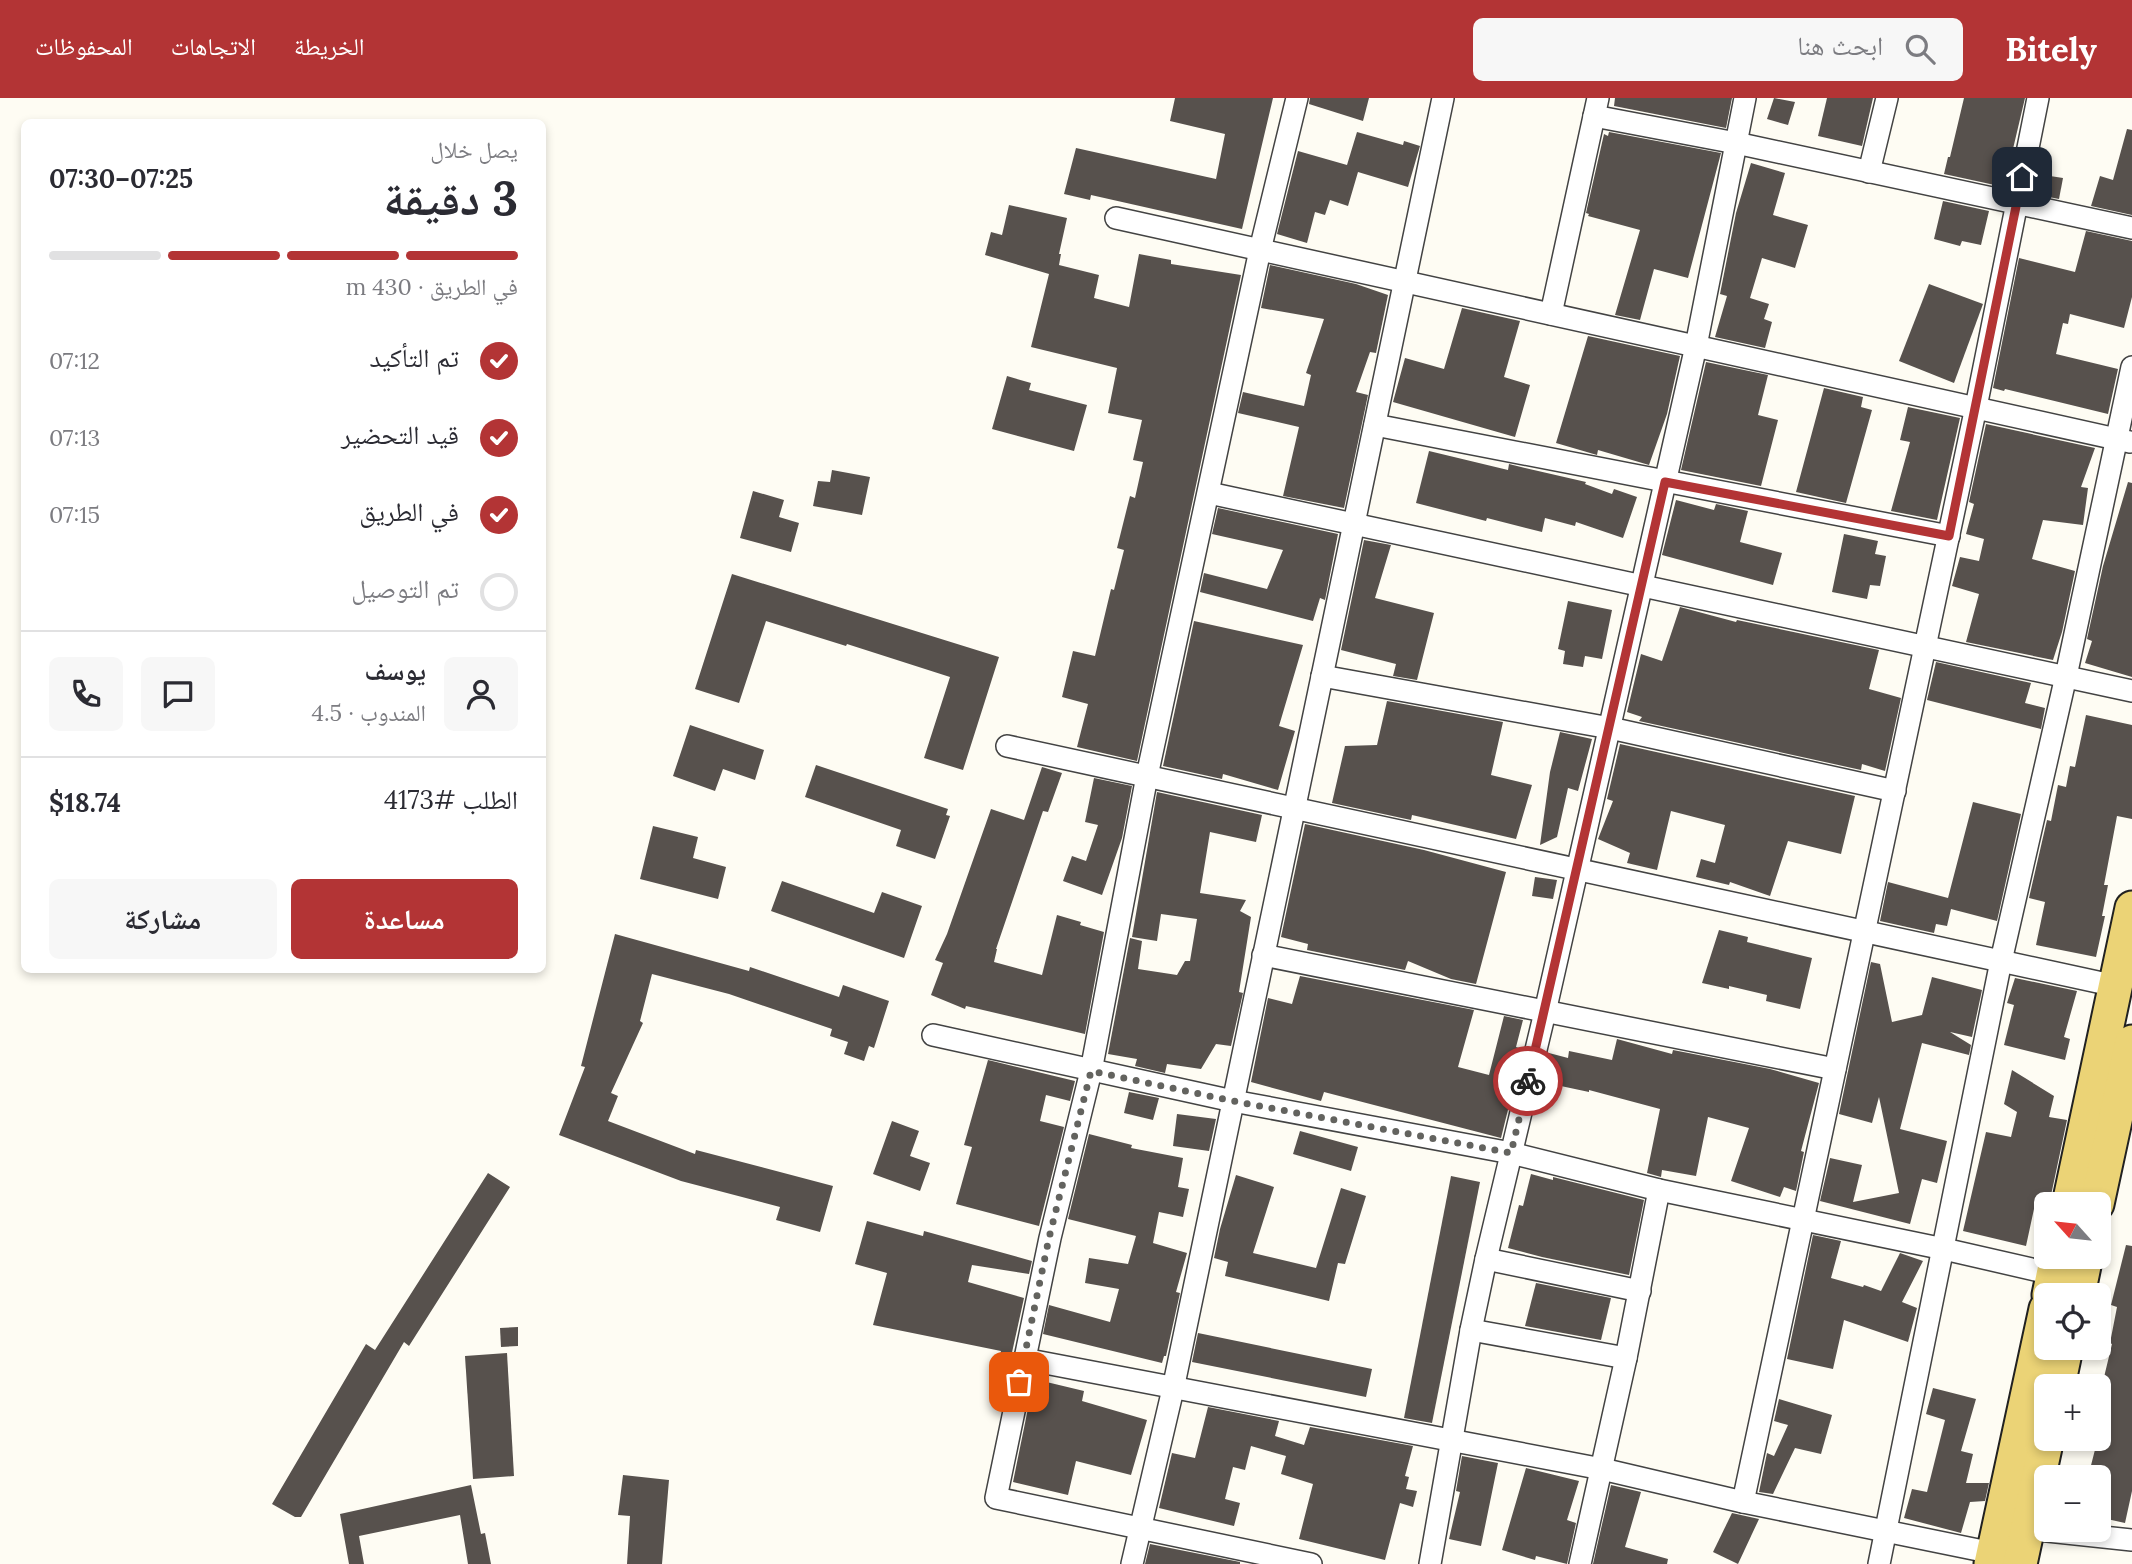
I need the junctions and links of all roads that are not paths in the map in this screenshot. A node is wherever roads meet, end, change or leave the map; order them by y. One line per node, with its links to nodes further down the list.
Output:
1 (1297, 98): 12 (street)
2 (1443, 98): 13 (street)
3 (1745, 98): 7 (street)
4 (1887, 98): 8 (street)
5 (2038, 98): 9 (street)
6 (1596, 107): 7 (street); 14 (street)
7 (1736, 143): 8 (street); 15 (street)
8 (1869, 172): 9 (street)
9 (2017, 204): 11 (street); 17 (street)
10 (1116, 218): 12 (street)
11 (2132, 228)
12 (1260, 250): 13 (street); 21 (street)
13 (1405, 281): 14 (street); 18 (street)
14 (1551, 314): 15 (street)
15 (1696, 346): 17 (street); 20 (street)
16 (2132, 367): 19 (street)
17 (1976, 407): 19 (street); 23 (street)
18 (1375, 425): 20 (street); 22 (street)
19 (2125, 441): 27 (street)
20 (1665, 482): 23 (street); 24 (street)
21 (1209, 493): 22 (street); 31 (street)
22 (1354, 524): 24 (street); 26 (street)
23 (1949, 536): 25 (street)
24 (1642, 586): 25 (street); 29 (street)
25 (1925, 646): 27 (street); 32 (street)
26 (1322, 676): 29 (street); 33 (street)
27 (2066, 676): 28 (street); 38 (street)
28 (2132, 691)
29 (1610, 728): 32 (street); 34 (street)
30 (1007, 746): 31 (street)
31 (1147, 776): 33 (street); 44 (street)
32 (1895, 790): 36 (street)
33 (1294, 808): 34 (street); 37 (street)
34 (1578, 870): 36 (street); 40 (street)
35 (2132, 908): 39 (main road)
36 (1863, 932): 38 (street); 43 (street)
37 (1263, 955): 40 (street); 45 (street)
38 (2001, 961): 39 (street); 51 (street)
39 (2116, 986): 48 (main road)
40 (1545, 1012): 43 (street); 46 (street)
41 (933, 1035): 44 (street)
42 (2132, 1042): 49 (main road)
43 (1835, 1069): 50 (street)
44 (1091, 1071): 45 (street); 57 (street)
45 (1233, 1101): 46 (street); 59 (street)
46 (1511, 1153): 47 (street); 52 (street)
47 (1659, 1189): 50 (street); 54 (street)
48 (2072, 1192)
49 (2100, 1192)
50 (1803, 1219): 51 (street); 63 (street)
51 (1944, 1249): 53 (street); 66 (street)
52 (1486, 1259): 54 (street); 55 (street)
53 (2059, 1280)
54 (1640, 1291): 56 (street)
55 (1471, 1330): 56 (street); 60 (street)
56 (1626, 1358): 62 (street)
57 (1024, 1359): 59 (street); 64 (street)
58 (2037, 1360): 68 (main road)
59 (1172, 1389): 60 (street); 64 (street)
60 (1452, 1440): 62 (street); 71 (street)
61 (2044, 1451): 65 (main road)
62 (1602, 1469): 63 (street); 72 (street)
63 (1743, 1502): 66 (street)
64 (1139, 1528): 69 (street); 70 (street)
65 (2027, 1530): 67 (street); 68 (main road)
66 (1886, 1531): 68 (street); 73 (street)
67 (2132, 1540)
68 (2001, 1560)
69 (1132, 1564)
70 (1311, 1564)
71 (1430, 1564)
72 (1580, 1564)
73 (1879, 1564)

